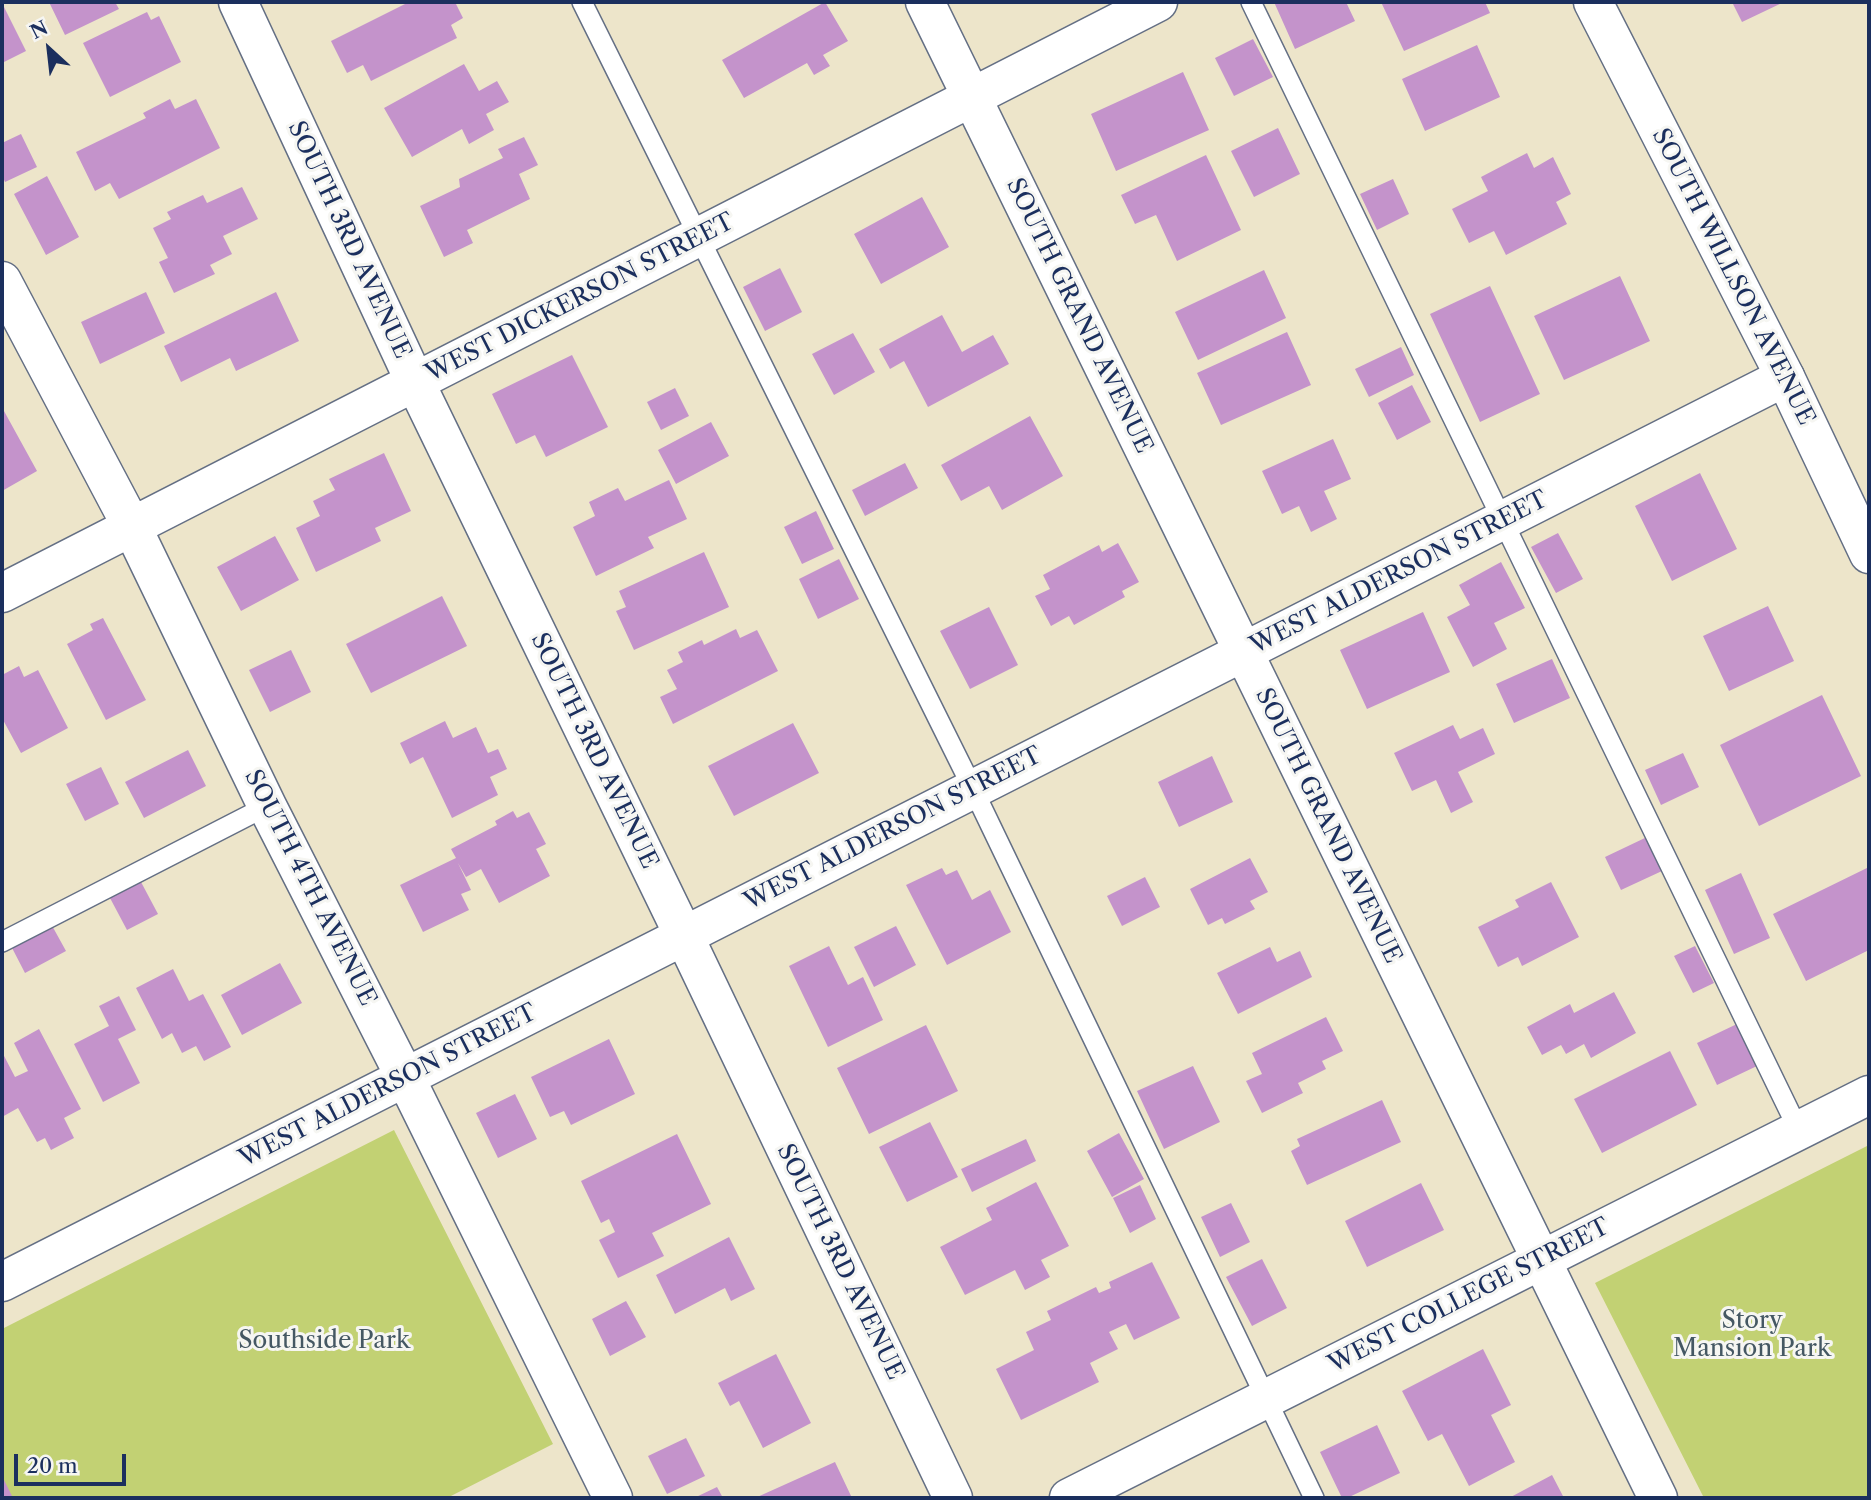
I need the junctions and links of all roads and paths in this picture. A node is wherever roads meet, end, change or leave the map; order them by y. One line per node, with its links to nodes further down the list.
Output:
1 (238, 2): 11 (street, SOUTH 3RD AVENUE)
2 (582, 2): 8 (lane)
3 (925, 2): 7 (street, SOUTH GRAND AVENUE)
4 (1158, 2): 7 (street, WEST DICKERSON STREET)
5 (1251, 2): 12 (lane)
6 (1593, 2): 10 (street, SOUTH WILLSON AVENUE)
7 (972, 97): 8 (street, WEST DICKERSON STREET); 16 (street, SOUTH GRAND AVENUE)
8 (698, 238): 11 (street, WEST DICKERSON STREET); 17 (lane)
9 (2, 281): 13 (street, SOUTH 4TH AVENUE)
10 (1785, 377): 12 (street, WEST ALDERSON STREET); 14 (street, SOUTH WILLSON AVENUE)
11 (415, 382): 13 (street, WEST DICKERSON STREET); 19 (street, SOUTH 3RD AVENUE)
12 (1501, 521): 16 (street, WEST ALDERSON STREET); 23 (lane)
13 (132, 527): 15 (street, WEST DICKERSON STREET); 18 (street, SOUTH 4TH AVENUE)
14 (1869, 554)
15 (2, 593)
16 (1243, 652): 17 (street, WEST ALDERSON STREET); 24 (street, SOUTH GRAND AVENUE)
17 (973, 789): 19 (street, WEST ALDERSON STREET); 26 (lane)
18 (267, 806): 20 (lane); 21 (street, SOUTH 4TH AVENUE)
19 (684, 936): 21 (street, WEST ALDERSON STREET); 28 (street, SOUTH 3RD AVENUE)
20 (2, 942)
21 (405, 1077): 25 (street, WEST ALDERSON STREET); 27 (street, SOUTH 4TH AVENUE)
22 (1869, 1095): 23 (street, WEST COLLEGE STREET)
23 (1799, 1131): 24 (street, WEST COLLEGE STREET)
24 (1540, 1261): 26 (street, WEST COLLEGE STREET); 31 (street, SOUTH GRAND AVENUE)
25 (2, 1282)
26 (1265, 1399): 29 (street, WEST COLLEGE STREET); 30 (lane)
27 (613, 1498)
28 (953, 1498)
29 (1069, 1498)
30 (1314, 1498)
31 (1658, 1498)

